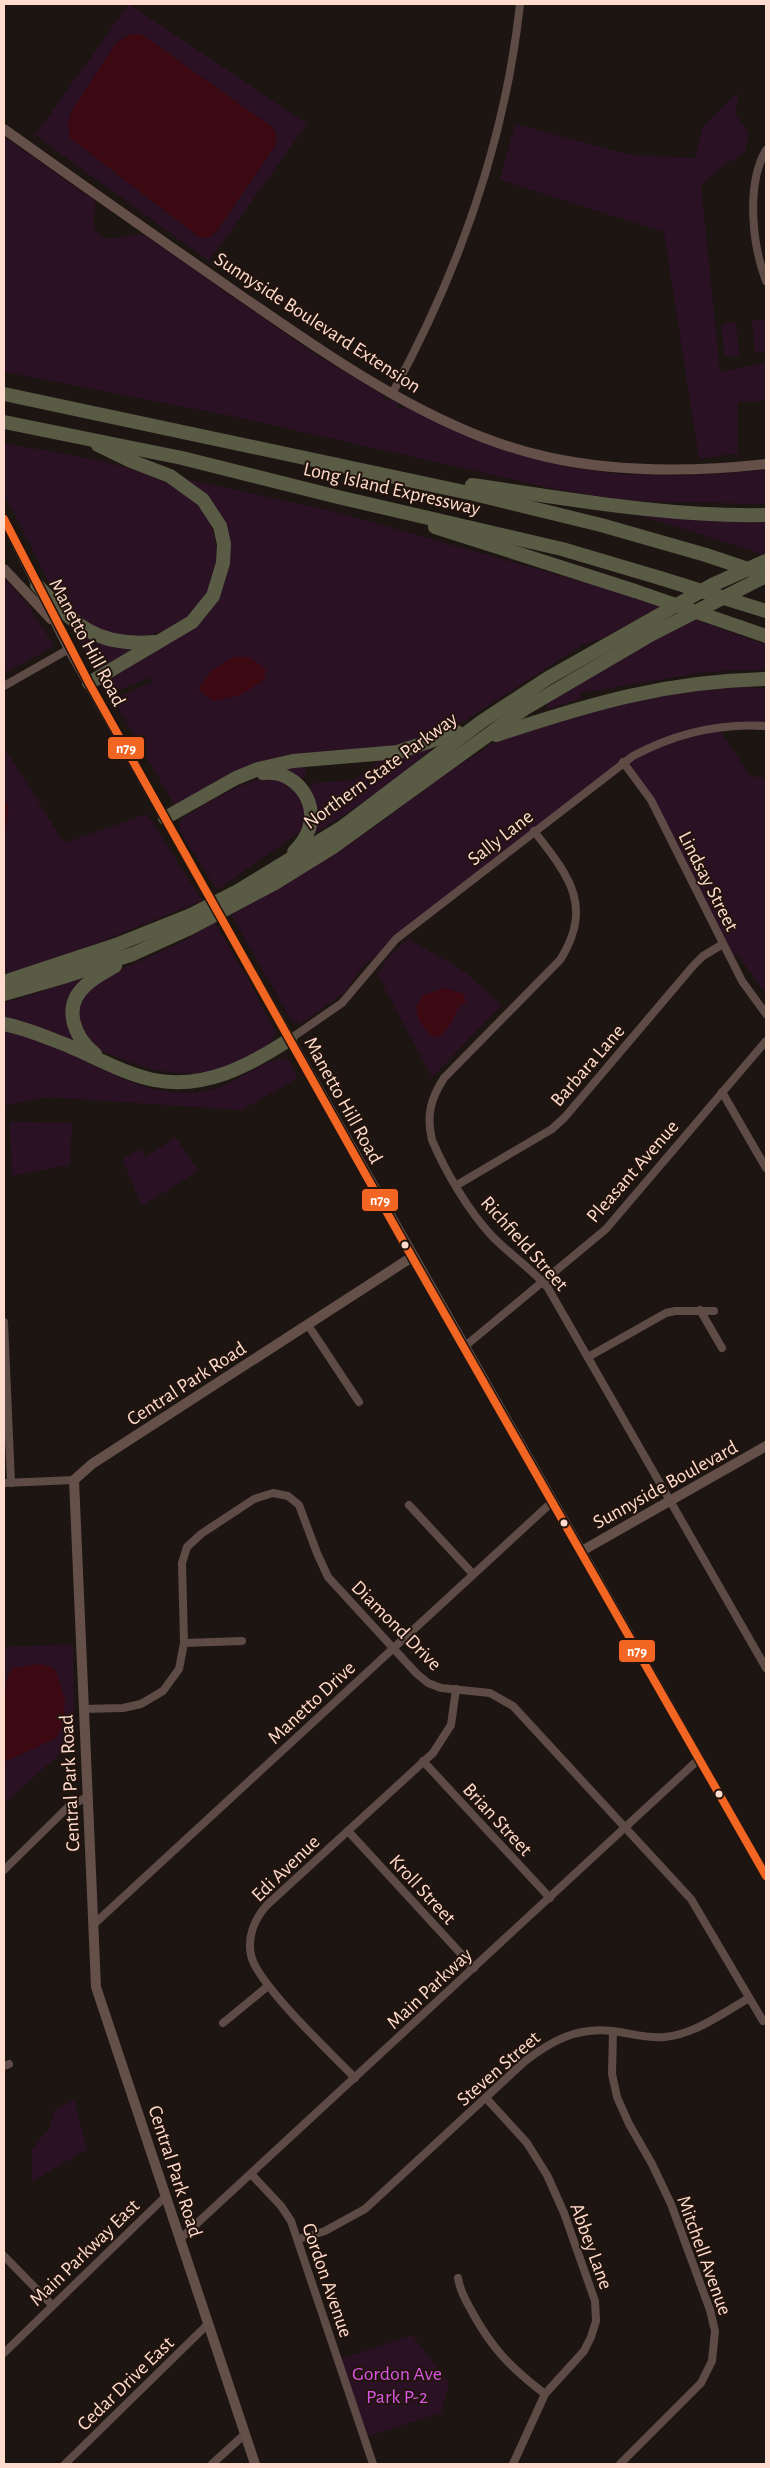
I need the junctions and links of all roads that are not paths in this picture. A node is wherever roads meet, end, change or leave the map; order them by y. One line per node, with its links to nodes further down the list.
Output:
1 (520, 4): 5 (street)
2 (4, 129): 5 (main road, Sunnyside Boulevard Extension)
3 (766, 150): 4 (street)
4 (766, 281)
5 (393, 392): 9 (main road, Sunnyside Boulevard Extension)
6 (4, 394): 10 (highway, Long Island Expressway)
7 (4, 422): 8 (highway, Long Island Expressway)
8 (79, 436): 11 (highway, Long Island Expressway); 21 (highway)
9 (766, 464)
10 (346, 467): 12 (highway); 16 (highway, Long Island Expressway, bridge)
11 (338, 497): 18 (highway, Long Island Expressway, bridge); 20 (highway, bridge)
12 (766, 515)
13 (4, 519): 17 (main road, Manetto Hill Road)
14 (766, 561): 26 (highway, Northern State Parkway)
15 (4, 569): 19 (main road)
16 (766, 576): 28 (highway, Northern State Parkway)
17 (38, 585): 19 (main road, Manetto Hill Road); 21 (highway)
18 (766, 611)
19 (59, 628): 22 (main road, Manetto Hill Road)
20 (766, 636)
21 (157, 642): 24 (highway)
22 (70, 649): 24 (main road, Manetto Hill Road); 25 (street)
23 (766, 679): 28 (highway)
24 (89, 683): 30 (main road, Manetto Hill Road)
25 (4, 686)
26 (481, 722): 30 (highway); 32 (highway, Northern State Parkway)
27 (766, 726): 29 (street, Sally Lane)
28 (483, 739): 34 (highway, Northern State Parkway)
29 (623, 762): 31 (street, Sally Lane); 33 (street, Lindsay Street)
30 (166, 820): 32 (highway); 39 (main road, Manetto Hill Road, bridge)
31 (534, 831): 39 (street, Sally Lane); 44 (street, Richfield Street)
32 (289, 858): 35 (highway, Northern State Parkway)
33 (722, 944): 37 (street, Lindsay Street); 44 (street, Barbara Lane)
34 (133, 954): 36 (highway, Northern State Parkway); 41 (highway)
35 (4, 982)
36 (4, 994)
37 (766, 1014)
38 (4, 1024): 41 (highway)
39 (290, 1039): 41 (highway); 45 (main road, Manetto Hill Road)
40 (766, 1041): 42 (street, Pleasant Avenue)
41 (101, 1060)
42 (722, 1092): 43 (street); 46 (street, Pleasant Avenue)
43 (766, 1168)
44 (456, 1185): 46 (street, Richfield Street)
45 (412, 1257): 50 (main road, Central Park Road); 51 (main road, Manetto Hill Road)
46 (542, 1280): 51 (street, Pleasant Avenue); 53 (street, Richfield Street)
47 (700, 1310): 48 (street); 52 (street); 53 (street)
48 (714, 1311)
49 (4, 1322): 54 (street)
50 (308, 1325): 55 (street); 57 (main road, Central Park Road)
51 (464, 1347): 60 (main road, Manetto Hill Road)
52 (722, 1348)
53 (588, 1357): 59 (street, Richfield Street)
54 (5, 1374): 58 (street)
55 (358, 1402)
56 (766, 1446): 59 (main road, Sunnyside Boulevard)
57 (74, 1480): 58 (street); 71 (main road, Central Park Road)
58 (7, 1483)
59 (670, 1501): 62 (main road, Sunnyside Boulevard); 68 (street, Richfield Street)
60 (552, 1502): 62 (main road, Manetto Hill Road); 63 (street, Manetto Drive)
61 (409, 1505): 63 (street)
62 (580, 1552): 72 (main road, Manetto Hill Road)
63 (473, 1574): 66 (street, Manetto Drive)
64 (242, 1641): 65 (street)
65 (184, 1643): 66 (street, Diamond Drive); 71 (street, Diamond Drive)
66 (393, 1648): 70 (street, Diamond Drive); 80 (street, Manetto Drive)
67 (766, 1650): 68 (street)
68 (758, 1654): 69 (street, Richfield Street)
69 (766, 1668)
70 (456, 1689): 73 (street, Edi Avenue); 75 (street, Diamond Drive)
71 (83, 1710): 74 (main road, Central Park Road)
72 (699, 1759): 75 (street, Main Parkway); 78 (main road, Manetto Hill Road)
73 (424, 1761): 76 (street, Edi Avenue); 79 (street, Brian Street)
74 (87, 1797): 77 (street); 80 (main road, Central Park Road)
75 (626, 1828): 79 (street, Main Parkway); 83 (street, Diamond Drive)
76 (348, 1831): 81 (street, Kroll Street); 82 (street, Edi Avenue)
77 (4, 1870)
78 (766, 1876)
79 (550, 1898): 81 (street, Main Parkway)
80 (93, 1925): 90 (main road, Central Park Road)
81 (474, 1968): 87 (street, Main Parkway)
82 (268, 1986): 85 (street); 87 (street, Edi Avenue)
83 (749, 1998): 84 (street, Diamond Drive); 86 (street, Steven Street)
84 (763, 2021)
85 (223, 2023)
86 (613, 2031): 88 (street, Steven Street); 100 (street, Mitchell Avenue)
87 (355, 2078): 89 (street, Main Parkway)
88 (486, 2098): 92 (street, Steven Street); 98 (street, Abbey Lane)
89 (251, 2174): 91 (street, Main Parkway); 92 (street, Gordon Avenue)
90 (166, 2196): 91 (main road, Central Park Road); 95 (street, Main Parkway East)
91 (180, 2239): 96 (main road, Central Park Road)
92 (299, 2240): 104 (street, Gordon Avenue)
93 (4, 2256): 95 (street)
94 (458, 2278): 98 (street)
95 (52, 2305): 97 (street, Main Parkway East)
96 (208, 2324): 99 (main road, Central Park Road); 101 (street, Cedar Drive East)
97 (4, 2353)
98 (545, 2394): 105 (street, Abbey Lane)
99 (245, 2434): 102 (street); 103 (main road, Central Park Road)
100 (623, 2463)
101 (65, 2464)
102 (212, 2464)
103 (254, 2464)
104 (373, 2464)
105 (513, 2464)

